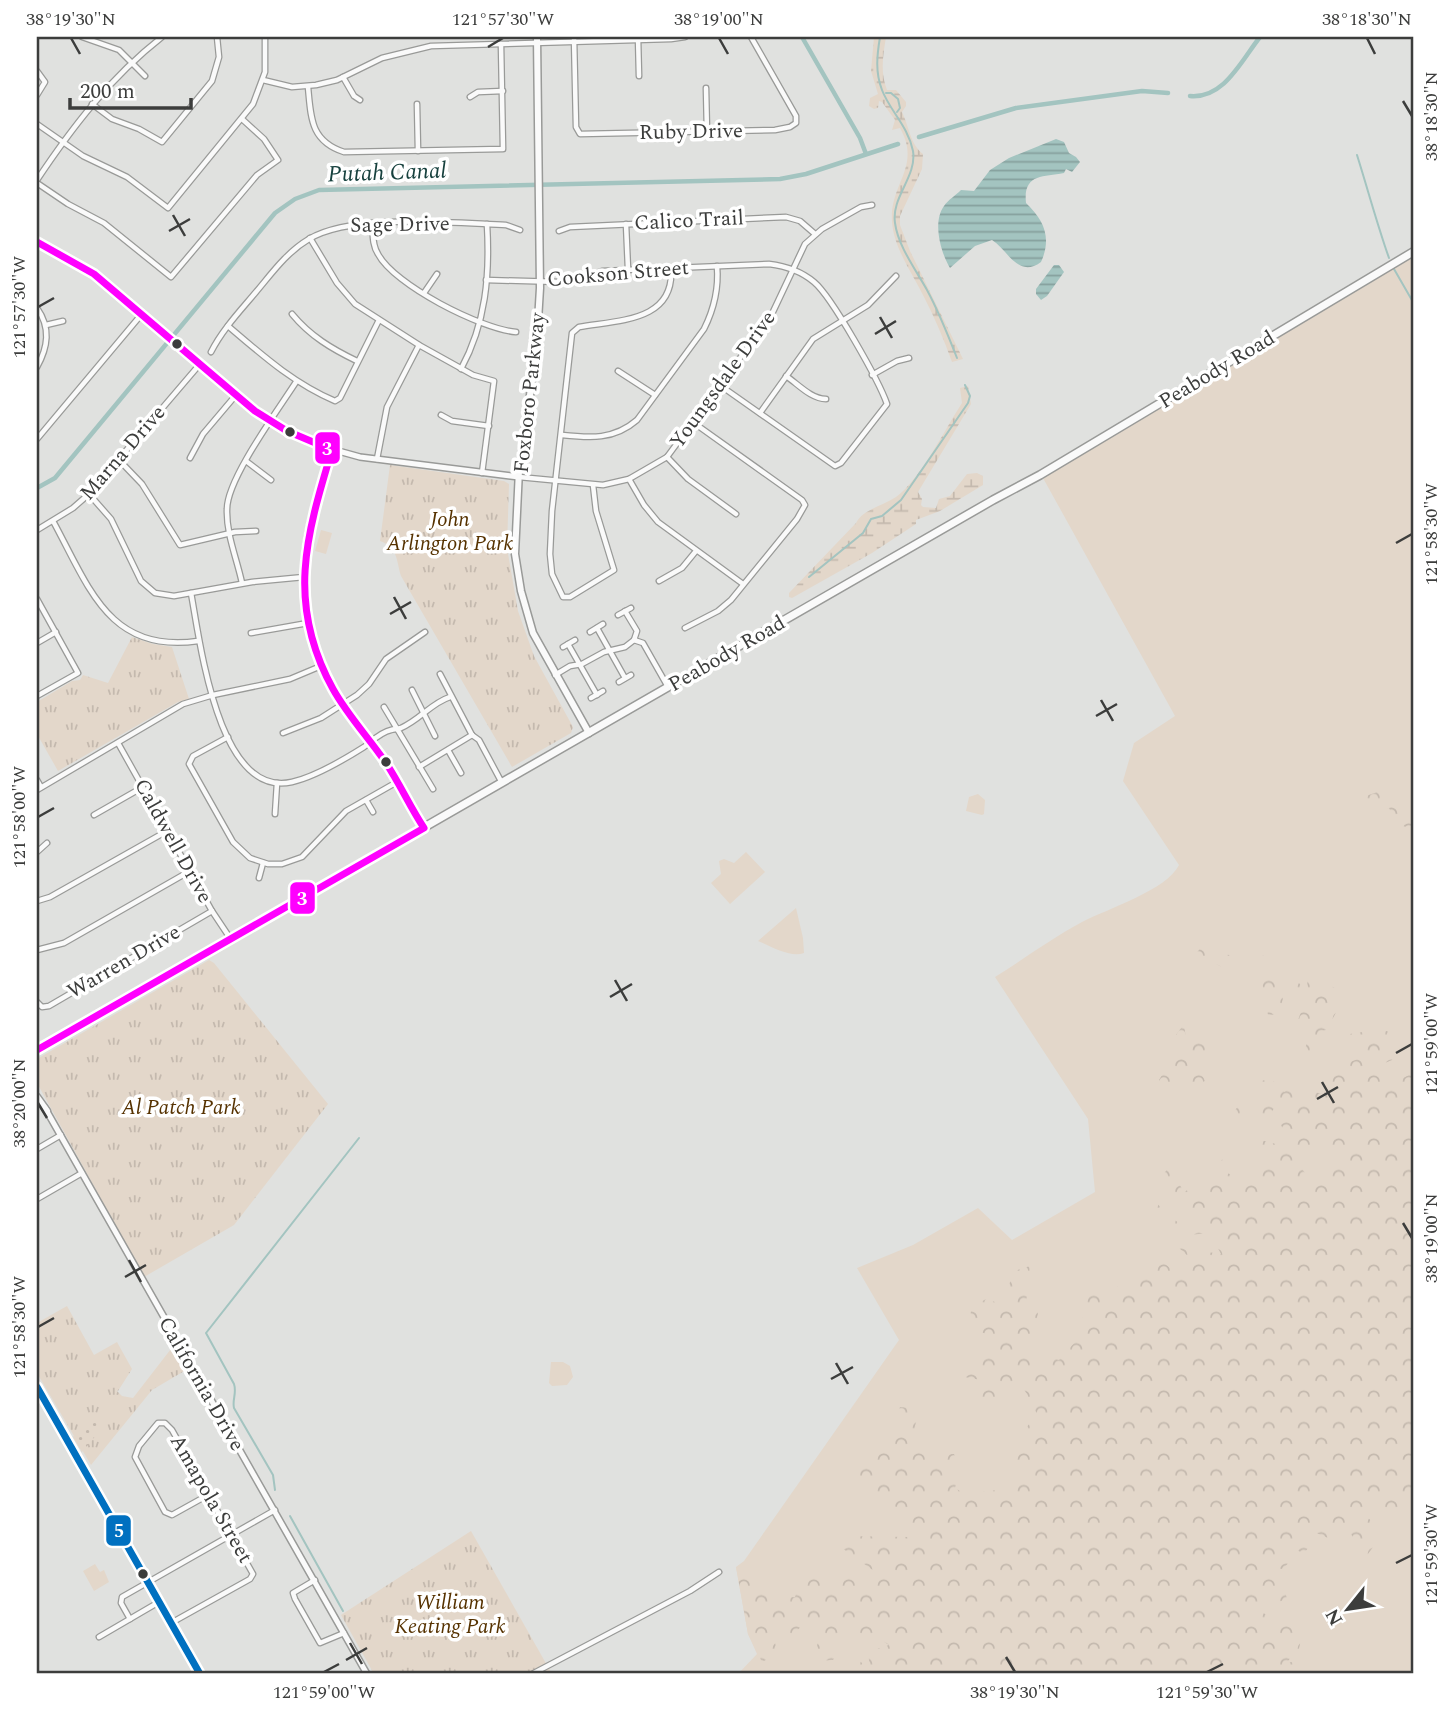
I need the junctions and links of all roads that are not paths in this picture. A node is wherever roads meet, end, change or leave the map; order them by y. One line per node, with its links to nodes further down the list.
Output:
1 (82, 37): 11 (street)
2 (162, 37): 11 (street)
3 (217, 37): 23 (street)
4 (265, 37): 16 (street)
5 (685, 37): 7 (street)
6 (751, 37): 27 (street, Ruby Drive)
7 (638, 38): 9 (street); 14 (street)
8 (537, 39): 9 (street); 10 (street); 48 (main road, Foxboro Parkway)
9 (574, 39): 27 (street, Ruby Drive)
10 (501, 44): 15 (street); 19 (street)
11 (132, 62): 13 (street); 23 (street)
12 (37, 71): 20 (street)
13 (145, 76)
14 (639, 76)
15 (343, 77): 17 (street); 22 (street)
16 (263, 80): 17 (street); 25 (street)
17 (308, 87): 29 (street)
18 (706, 88): 27 (street)
19 (503, 91): 21 (street); 29 (street)
20 (37, 96)
21 (470, 97)
22 (360, 100)
23 (92, 104): 28 (street)
24 (416, 104): 29 (street)
25 (242, 119): 28 (street); 30 (street)
26 (37, 124): 28 (street)
27 (707, 132)
28 (63, 142): 30 (street)
29 (418, 151)
30 (37, 181)
31 (872, 205): 37 (street)
32 (372, 223): 33 (street, Sage Drive); 38 (street, Sage Drive); 49 (street)
33 (487, 224): 35 (street, Sage Drive); 47 (street)
34 (626, 224): 36 (street, Calico Trail); 37 (street, Calico Trail); 43 (street)
35 (520, 230)
36 (559, 231)
37 (815, 234): 44 (street, Youngsdale Drive)
38 (310, 238): 53 (street); 58 (street, Sage Drive)
39 (37, 242): 52 (street, Youngsdale Drive)
40 (1413, 252): 130 (main road, Peabody Road)
41 (717, 266): 42 (street, Cookson Street); 44 (street, Cookson Street); 73 (street)
42 (671, 268): 43 (street, Cookson Street); 80 (street)
43 (628, 269): 48 (street, Cookson Street)
44 (792, 269): 55 (street); 71 (street, Youngsdale Drive)
45 (437, 274): 49 (street)
46 (896, 276): 55 (street)
47 (486, 280): 48 (street, Cookson Street); 56 (street)
48 (540, 281): 89 (main road, Foxboro Parkway)
49 (425, 293): 56 (street)
50 (37, 308): 57 (street)
51 (292, 314): 63 (street)
52 (141, 315): 64 (street, Youngsdale Drive); 81 (street)
53 (379, 320): 60 (street); 63 (street)
54 (63, 321): 57 (street)
55 (842, 322): 68 (street); 69 (street)
56 (479, 324): 59 (street); 66 (street)
57 (46, 325): 65 (street)
58 (228, 326): 61 (street, Sage Drive); 70 (street)
59 (516, 332)
60 (419, 345): 66 (street); 85 (street)
61 (211, 352)
62 (909, 358): 68 (street)
63 (357, 361): 70 (street)
64 (200, 364): 72 (street, Youngsdale Drive); 86 (street, Marna Drive)
65 (37, 368)
66 (461, 369): 79 (street)
67 (618, 371): 73 (street)
68 (872, 375): 75 (street)
69 (786, 376): 74 (street); 75 (street)
70 (296, 382): 77 (street)
71 (721, 386): 75 (street); 78 (street, Youngsdale Drive)
72 (236, 395): 77 (street, Youngsdale Drive); 84 (street)
73 (655, 396): 80 (street)
74 (826, 399)
75 (760, 413)
76 (441, 415): 79 (street)
77 (271, 422): 82 (street, Youngsdale Drive); 87 (street)
78 (694, 423): 83 (street, Youngsdale Drive); 104 (street)
79 (489, 426): 88 (street)
80 (562, 435): 92 (street)
81 (37, 439)
82 (332, 450): 85 (street, Youngsdale Drive); 101 (street)
83 (667, 457): 90 (street, Youngsdale Drive); 95 (street)
84 (190, 458)
85 (377, 459): 88 (street, Youngsdale Drive)
86 (119, 460): 94 (street, Marna Drive); 99 (street)
87 (246, 461): 91 (street); 99 (street)
88 (482, 473): 89 (street, Youngsdale Drive)
89 (519, 477): 92 (street, Youngsdale Drive); 126 (main road, Foxboro Parkway)
90 (629, 479): 93 (street, Youngsdale Drive); 100 (street)
91 (271, 480)
92 (556, 481): 93 (street, Youngsdale Drive); 93 (street)
93 (593, 485)
94 (89, 494): 96 (street, Marna Drive); 105 (street)
95 (736, 514)
96 (53, 521): 97 (street, Marna Drive); 118 (street)
97 (37, 530)
98 (257, 531): 99 (street)
99 (229, 533): 103 (street)
100 (696, 551): 102 (street); 104 (street)
101 (304, 577): 103 (street); 110 (street)
102 (659, 581)
103 (242, 583): 105 (street)
104 (743, 584): 113 (street)
105 (191, 593): 118 (street)
106 (37, 599): 114 (street)
107 (632, 608): 108 (street)
108 (625, 611): 109 (street); 120 (street)
109 (618, 615)
110 (308, 623): 117 (street); 124 (street)
111 (603, 624): 112 (street)
112 (597, 628): 116 (street); 122 (street)
113 (685, 628)
114 (56, 632): 121 (street); 135 (street)
115 (425, 632): 138 (street)
116 (590, 632)
117 (251, 634)
118 (198, 640): 133 (street)
119 (575, 640): 123 (street)
120 (634, 640): 122 (street); 130 (street)
121 (37, 643)
122 (610, 651): 123 (street); 128 (street)
123 (580, 665): 126 (street); 134 (street)
124 (321, 666): 133 (street); 138 (street)
125 (440, 674): 136 (street)
126 (555, 675): 143 (main road, Foxboro Parkway)
127 (631, 675): 128 (street)
128 (625, 678): 129 (street)
129 (619, 682)
130 (668, 687): 143 (main road, Peabody Road)
131 (412, 690): 140 (street)
132 (603, 691): 134 (street)
133 (212, 695): 146 (street); 148 (street)
134 (597, 695): 137 (street)
135 (37, 696)
136 (450, 697): 140 (street); 144 (street)
137 (591, 698)
138 (342, 705): 142 (street); 147 (street)
139 (384, 707): 141 (street)
140 (424, 713): 141 (street); 145 (street)
141 (397, 730): 147 (street); 150 (street)
142 (283, 733)
143 (589, 733): 154 (main road, Peabody Road)
144 (472, 735): 149 (street); 154 (street)
145 (435, 736)
146 (228, 737): 155 (street); 167 (street)
147 (370, 742): 153 (street); 155 (street)
148 (118, 743): 156 (street, Caldwell Drive); 157 (street)
149 (447, 749): 150 (street); 151 (street)
150 (419, 766): 158 (street)
151 (461, 773)
152 (37, 780): 157 (street)
153 (397, 782): 159 (street); 163 (street)
154 (502, 782): 163 (main road, Peabody Road)
155 (277, 783): 161 (street)
156 (143, 787): 162 (street); 164 (street, Caldwell Drive)
157 (39, 789)
158 (433, 789)
159 (366, 800): 160 (street); 167 (street)
160 (373, 812)
161 (275, 814)
162 (94, 816)
163 (424, 828): 172 (main road, Peabody Road)
164 (167, 831): 168 (street, Caldwell Drive); 170 (street)
165 (47, 843): 166 (street)
166 (37, 852)
167 (263, 863): 169 (street)
168 (190, 871): 171 (street, Caldwell Drive); 173 (street)
169 (259, 878)
170 (37, 901)
171 (212, 911): 172 (street, Caldwell Drive); 174 (street, Warren Drive)
172 (230, 939): 175 (main road, Peabody Road)
173 (37, 950)
174 (37, 1002)
175 (37, 1050)
176 (37, 1095): 177 (main road)
177 (47, 1111): 178 (street, California Drive)
178 (61, 1135): 179 (street); 180 (street, California Drive)
179 (37, 1149)
180 (82, 1173): 181 (street); 184 (street, California Drive)
181 (37, 1199)
182 (37, 1387): 188 (main road)
183 (208, 1494): 183 (street, Amapola Street); 185 (street, Amapola Street)
184 (275, 1510): 185 (street); 187 (street, California Drive)
185 (231, 1535): 188 (street); 191 (street, Amapola Street)
186 (719, 1572): 196 (street)
187 (315, 1580): 192 (street, California Drive); 192 (street)
188 (148, 1583): 189 (main road); 190 (street)
189 (159, 1602): 190 (street); 191 (main road)
190 (130, 1619): 193 (street)
191 (171, 1623): 194 (main road)
192 (344, 1633): 195 (street, California Drive)
193 (99, 1637)
194 (200, 1674)
195 (367, 1674)
196 (532, 1674)

